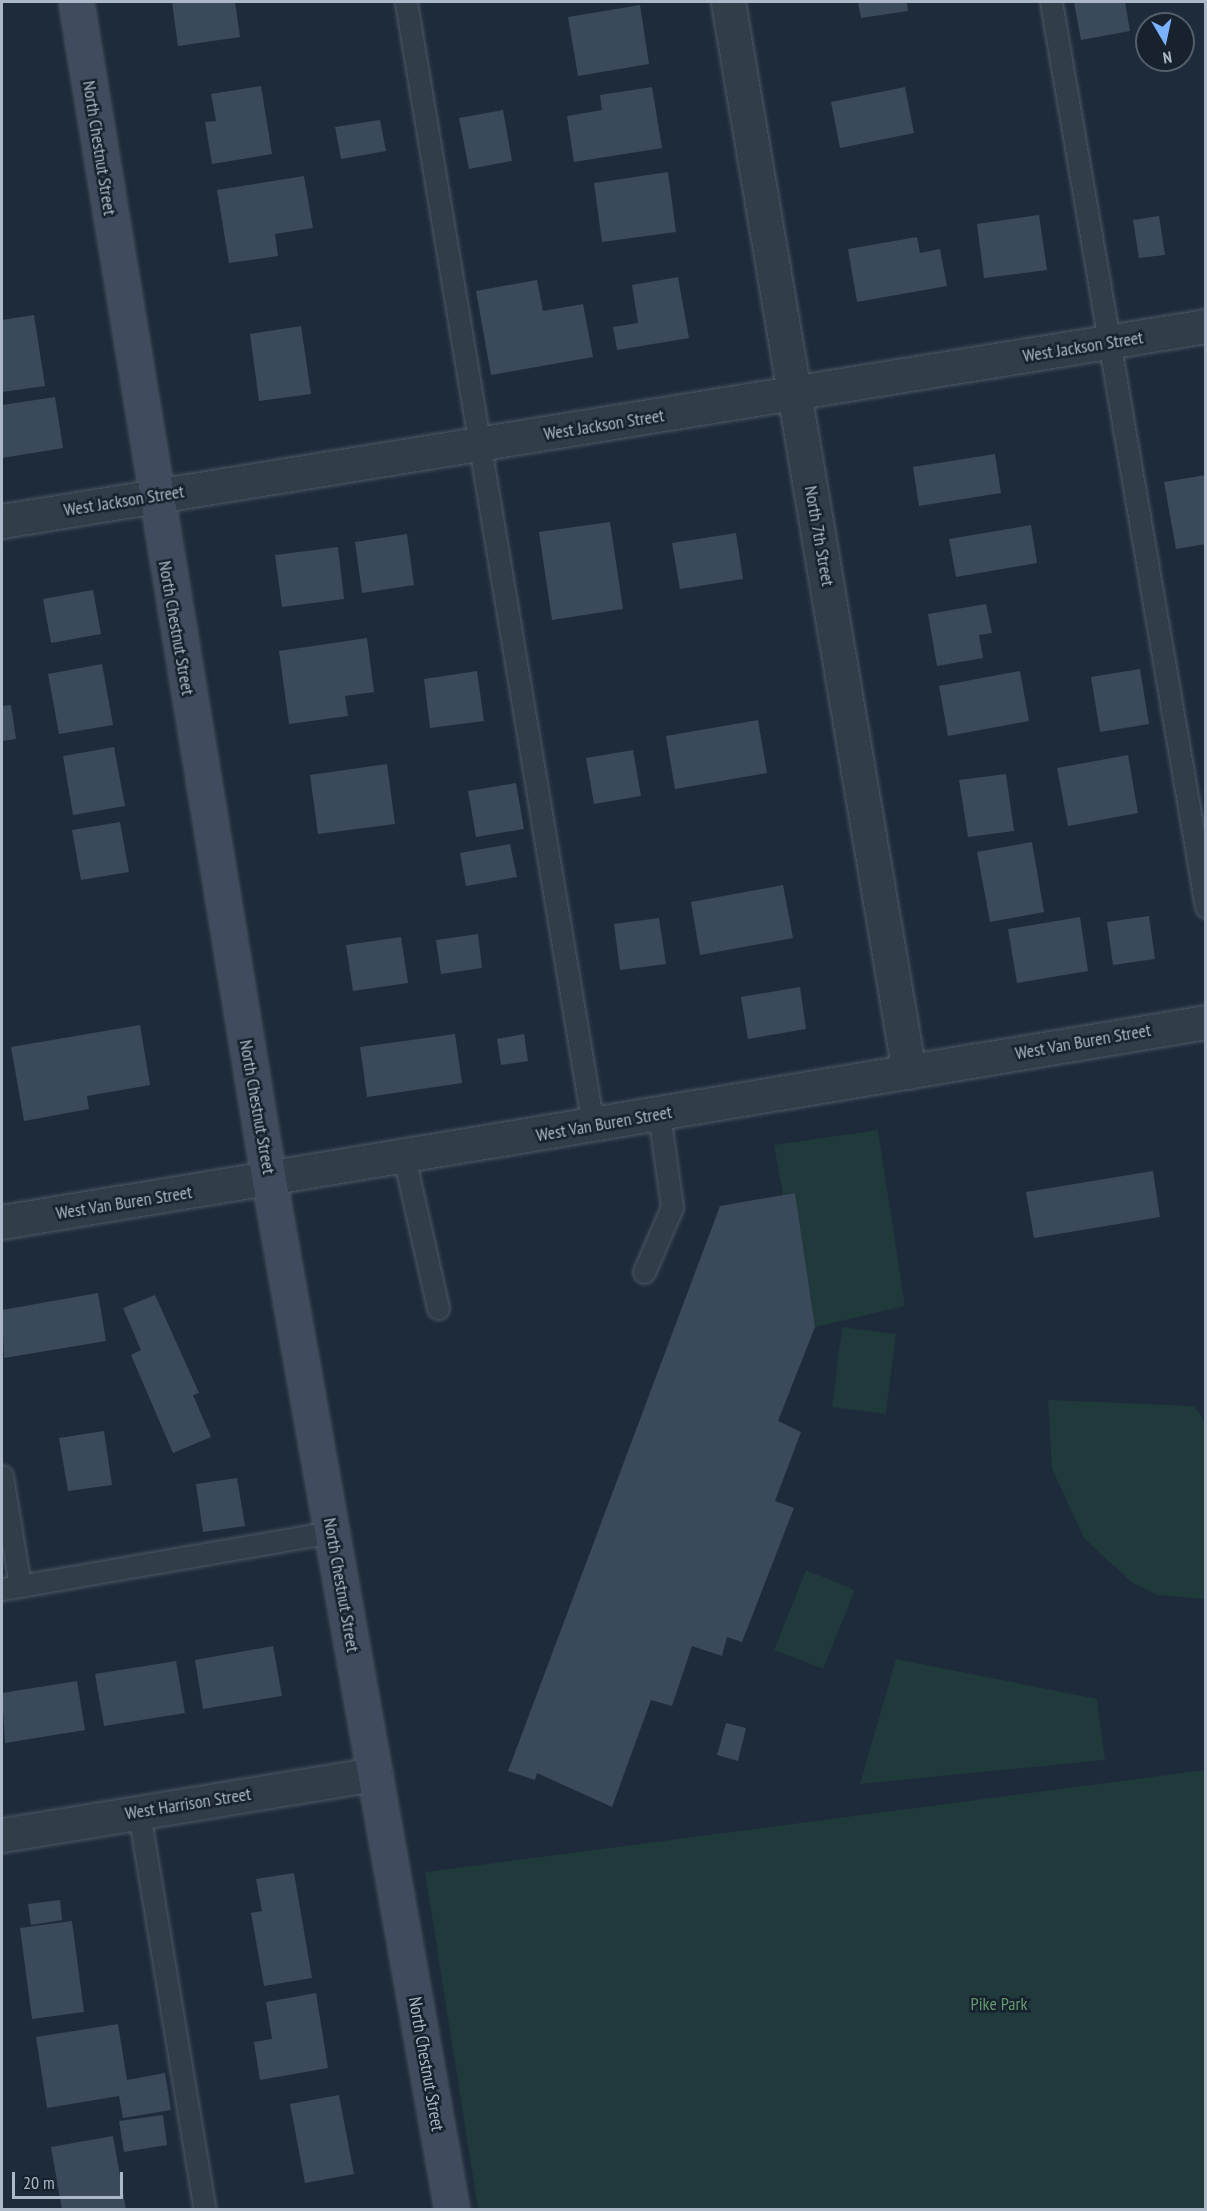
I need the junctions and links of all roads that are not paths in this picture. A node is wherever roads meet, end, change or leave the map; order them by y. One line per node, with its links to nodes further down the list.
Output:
1 (76, 2): 9 (main road, North Chestnut Street)
2 (406, 2): 8 (lane)
3 (728, 2): 7 (street, North 7th Street)
4 (1051, 2): 6 (lane)
5 (1206, 326): 6 (street, West Jackson Street)
6 (1108, 343): 7 (street, West Jackson Street); 11 (lane)
7 (795, 394): 8 (street, West Jackson Street); 13 (street, North 7th Street)
8 (480, 445): 9 (street, West Jackson Street); 15 (lane)
9 (153, 496): 10 (street, West Jackson Street); 17 (main road, North Chestnut Street)
10 (2, 521)
11 (1206, 907)
12 (1206, 1022): 13 (street, West Van Buren Street)
13 (909, 1072): 14 (street, West Van Buren Street)
14 (660, 1114): 15 (street, West Van Buren Street); 19 (lane)
15 (593, 1125): 16 (street, West Van Buren Street)
16 (404, 1157): 17 (street, West Van Buren Street); 20 (lane)
17 (269, 1180): 18 (street, West Van Buren Street); 22 (main road, North Chestnut Street)
18 (2, 1222)
19 (644, 1272)
20 (438, 1308)
21 (2, 1476): 23 (lane)
22 (332, 1532): 23 (lane); 24 (main road, North Chestnut Street)
23 (11, 1587)
24 (375, 1774): 25 (street, West Harrison Street); 28 (main road, North Chestnut Street)
25 (139, 1813): 26 (street, West Harrison Street); 27 (lane)
26 (2, 1835)
27 (205, 2210)
28 (452, 2210)

